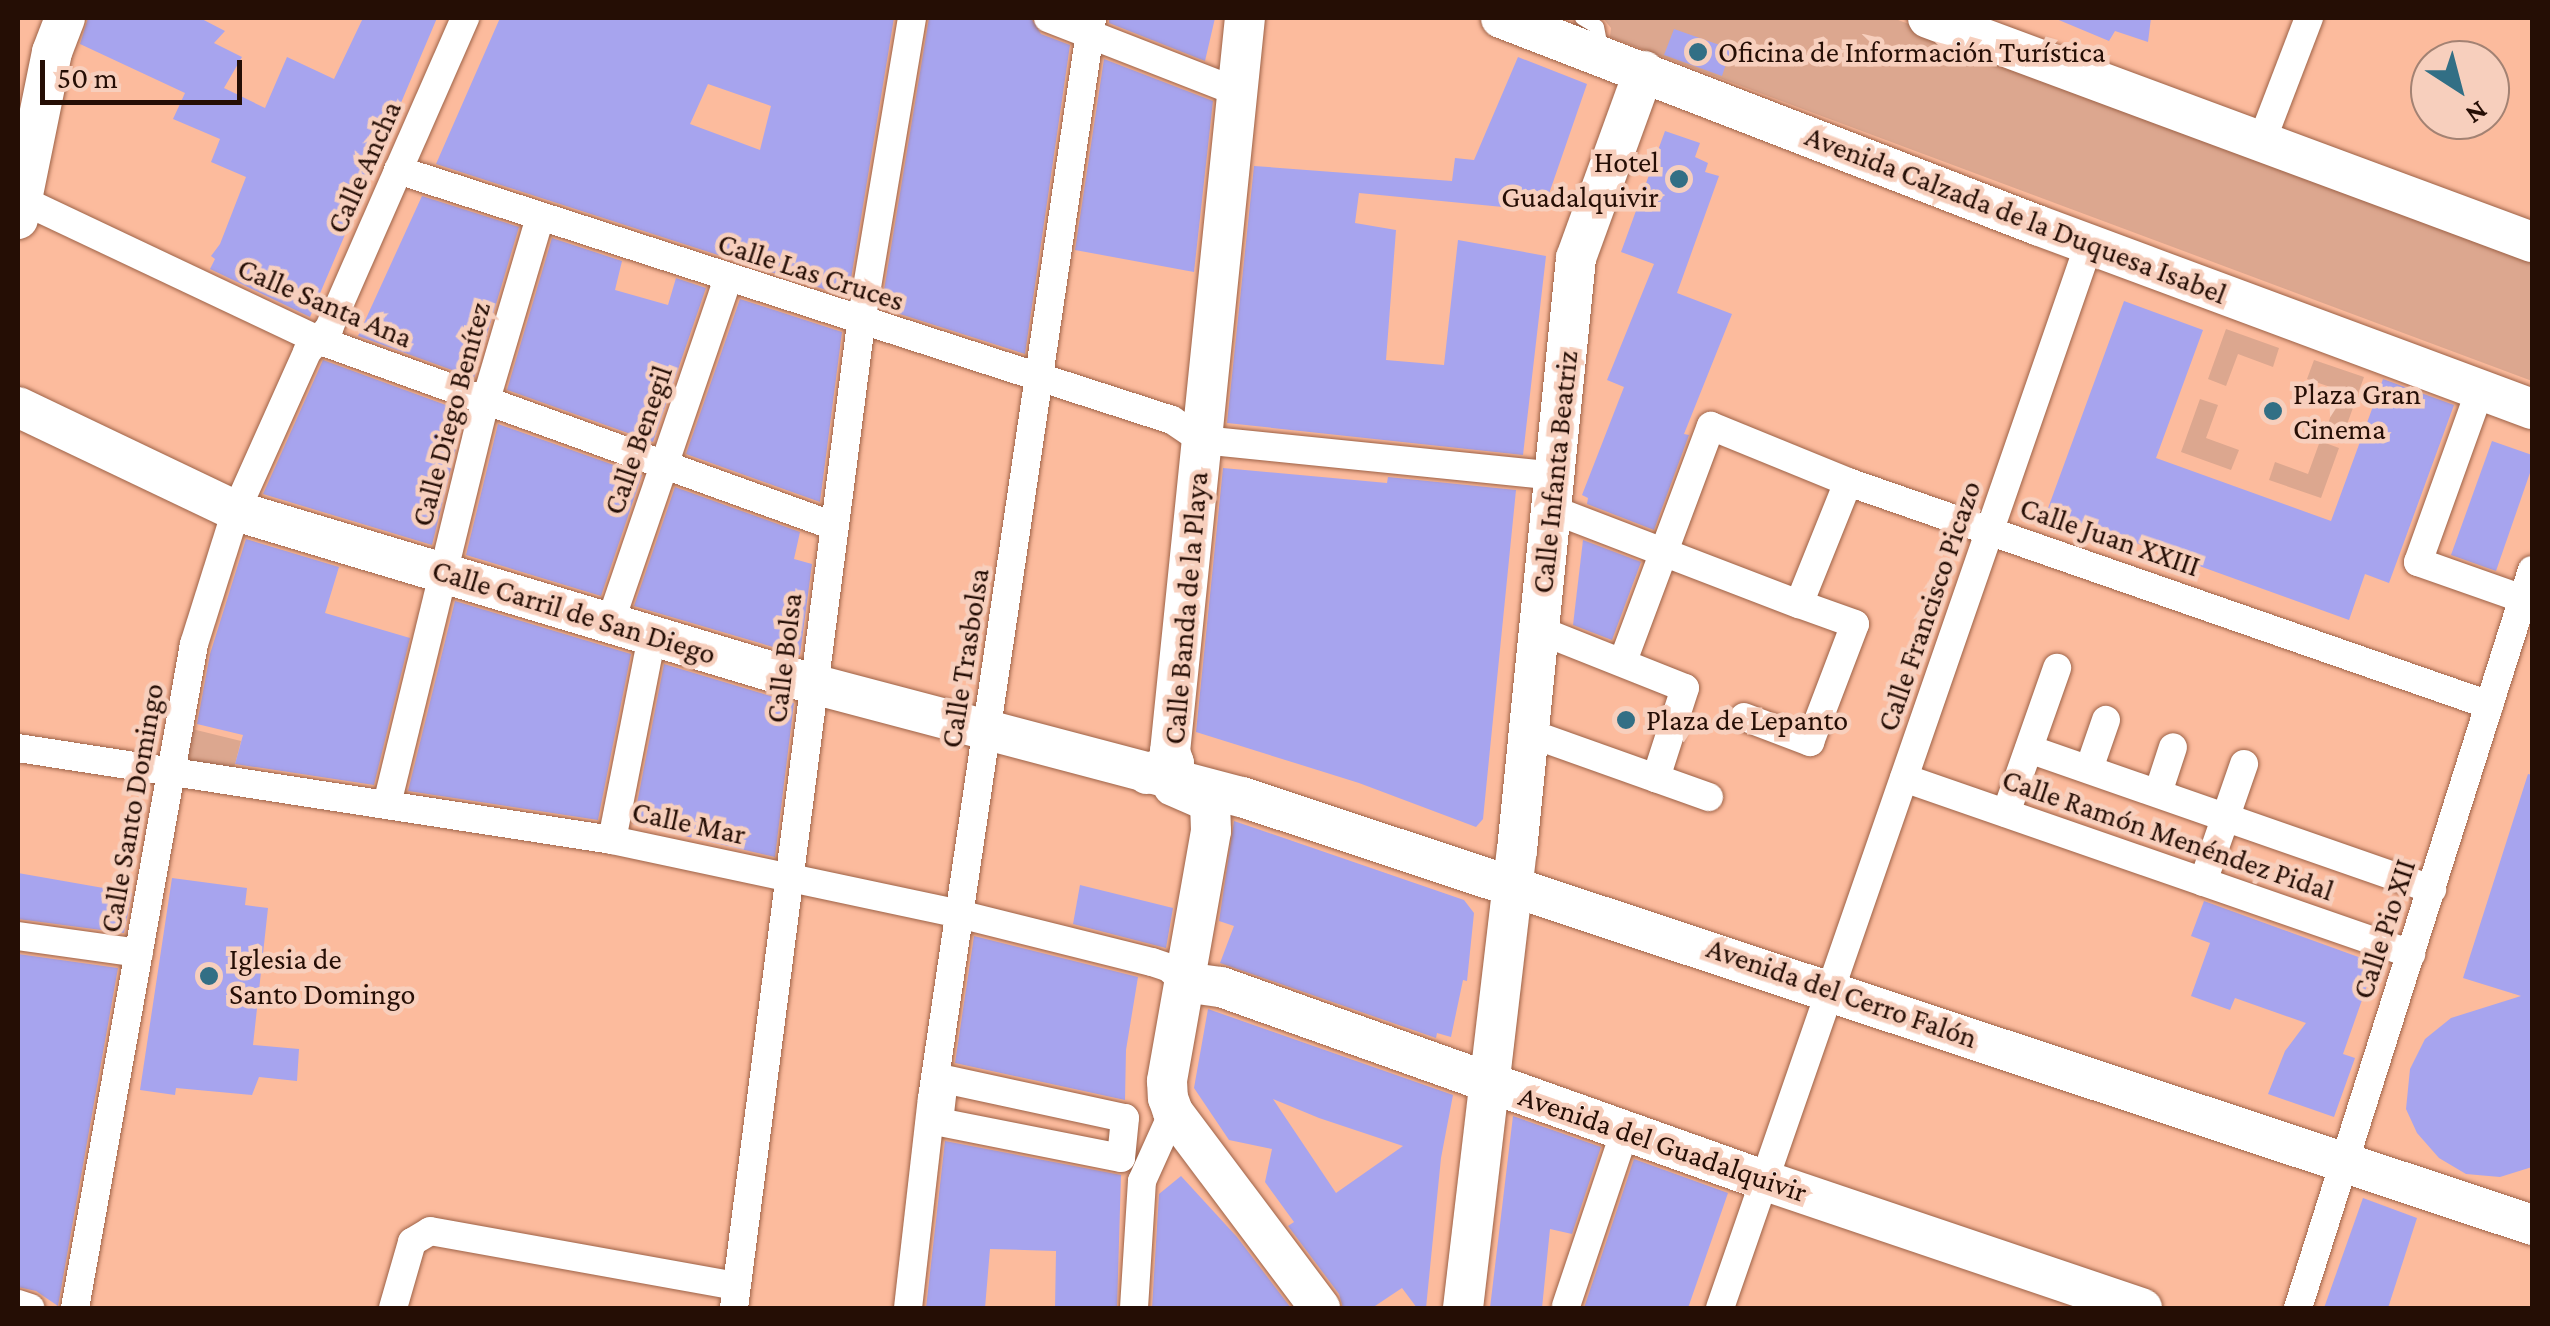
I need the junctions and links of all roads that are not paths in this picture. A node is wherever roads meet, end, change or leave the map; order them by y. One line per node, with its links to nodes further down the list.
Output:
1 (65, 18): 16 (street)
2 (465, 18): 15 (street, Calle Ancha)
3 (912, 18): 21 (street, Calle Bolsa)
4 (1048, 18): 10 (street)
5 (1246, 18): 13 (street, Calle Banda de la Playa)
6 (1500, 18): 11 (street, Avenida Calzada de la Duquesa Isabel)
7 (1582, 18): 11 (lane)
8 (1928, 18): 14 (street)
9 (2309, 18): 14 (street)
10 (1091, 26): 13 (street); 23 (street, Calle Trasbolsa)
11 (1602, 56): 12 (street, Avenida Calzada de la Duquesa Isabel)
12 (1644, 71): 19 (street, Avenida Calzada de la Duquesa Isabel); 31 (street, Calle Infanta Beatriz)
13 (1235, 91): 28 (street, Calle Banda de la Playa)
14 (2261, 143): 18 (street)
15 (398, 170): 17 (street, Calle Las Cruces); 22 (street, Calle Ancha)
16 (21, 210): 22 (street, Calle Santa Ana)
17 (540, 217): 20 (street, Calle Las Cruces); 25 (street, Calle Diego Benítez)
18 (2528, 232)
19 (2089, 244): 24 (street, Avenida Calzada de la Duquesa Isabel); 34 (street, Calle Francisco Picazo)
20 (728, 279): 21 (street, Calle Las Cruces); 29 (street, Calle Benegil)
21 (861, 323): 23 (street, Calle Las Cruces); 33 (street, Calle Bolsa)
22 (318, 340): 25 (street, Calle Santa Ana); 32 (street, Calle Santo Domingo)
23 (1040, 379): 28 (street, Calle Las Cruces); 49 (street, Calle Trasbolsa)
24 (2480, 390): 27 (street, Avenida Calzada de la Duquesa Isabel); 38 (street)
25 (485, 403): 29 (street, Calle Santa Ana); 37 (street, Calle Diego Benítez)
26 (18, 407): 32 (street, Calle Carril de San Diego)
27 (2532, 409)
28 (1202, 440): 31 (street); 57 (street, Calle Banda de la Playa)
29 (662, 467): 33 (street, Calle Santa Ana); 40 (street, Calle Benegil)
30 (1848, 482): 34 (street, Calle Juan XXIII); 35 (street, Calle Juan XXIII); 39 (street)
31 (1552, 492): 35 (street); 41 (street, Calle Infanta Beatriz)
32 (236, 511): 37 (street, Calle Carril de San Diego); 56 (street, Calle Santo Domingo)
33 (834, 526): 45 (street, Calle Bolsa)
34 (1990, 530): 46 (street, Calle Juan XXIII); 59 (street, Calle Francisco Picazo)
35 (1663, 552): 39 (street); 43 (street)
36 (2532, 570): 38 (street, Calle Pio XII)
37 (442, 573): 40 (street, Calle Carril de San Diego); 62 (street, Calle Diego Benítez)
38 (2523, 599): 46 (street, Calle Pio XII)
39 (1799, 604): 47 (street)
40 (610, 624): 42 (street, Calle Carril de San Diego)
41 (1539, 630): 43 (street); 50 (street, Calle Infanta Beatriz)
42 (652, 636): 45 (street, Calle Carril de San Diego); 65 (street)
43 (1623, 662): 58 (street)
44 (2057, 668): 53 (street)
45 (813, 684): 49 (street, Calle Carril de San Diego); 66 (street, Calle Bolsa)
46 (2488, 704): 69 (street, Calle Pio XII)
47 (1744, 718)
48 (2106, 720): 55 (street)
49 (986, 733): 57 (street, Calle Carril de San Diego); 70 (street, Calle Trasbolsa)
50 (1529, 733): 58 (street); 68 (street, Calle Infanta Beatriz)
51 (2173, 747): 60 (street)
52 (18, 748): 56 (street, Calle Mar)
53 (2029, 748): 55 (street); 63 (street)
54 (2244, 764): 64 (street)
55 (2089, 769): 60 (street)
56 (169, 773): 62 (street, Calle Mar); 72 (street, Calle Santo Domingo)
57 (1147, 774): 68 (street, Avenida del Cerro Falón); 74 (street, Calle Banda de la Playa)
58 (1656, 778): 61 (street)
59 (1904, 778): 63 (street, Calle Ramón Menéndez Pidal); 75 (street, Calle Francisco Picazo)
60 (2158, 793): 64 (street)
61 (1709, 796)
62 (387, 804): 65 (street, Calle Mar)
63 (2006, 813): 67 (street, Calle Ramón Menéndez Pidal)
64 (2226, 817): 67 (street); 69 (street)
65 (612, 840): 66 (street, Calle Mar)
66 (788, 876): 70 (street, Calle Mar); 83 (street, Calle Bolsa)
67 (2203, 882): 73 (street, Calle Ramón Menéndez Pidal)
68 (1512, 883): 75 (street, Avenida del Cerro Falón); 76 (street, Calle Infanta Beatriz)
69 (2432, 889): 73 (street, Calle Pio XII)
70 (959, 914): 74 (street, Calle Mar); 89 (street, Calle Trasbolsa)
71 (18, 936): 72 (street)
72 (139, 953): 87 (street, Calle Santo Domingo)
73 (2411, 954): 80 (street, Calle Pio XII)
74 (1184, 982): 76 (street, Avenida del Guadalquivir); 77 (street, Calle Banda de la Playa)
75 (1831, 989): 80 (street, Avenida del Cerro Falón); 81 (street, Calle Francisco Picazo)
76 (1486, 1082): 78 (street, Avenida del Guadalquivir); 92 (street, Calle Infanta Beatriz)
77 (1173, 1112): 90 (street, Calle Banda de la Playa); 91 (street)
78 (1625, 1131): 81 (street, Avenida del Guadalquivir); 85 (street)
79 (1121, 1158): 79 (street)
80 (2344, 1163): 82 (street, Avenida del Cerro Falón); 95 (street, Calle Pio XII)
81 (1766, 1181): 93 (street, Calle Francisco Picazo); 94 (street, Avenida del Guadalquivir)
82 (2532, 1226)
83 (735, 1297): 88 (street)
84 (18, 1304): 86 (street)
85 (1566, 1306)
86 (30, 1308)
87 (75, 1308)
88 (394, 1308)
89 (908, 1308)
90 (1134, 1308)
91 (1320, 1308)
92 (1463, 1308)
93 (1720, 1308)
94 (2142, 1308)
95 (2298, 1308)

